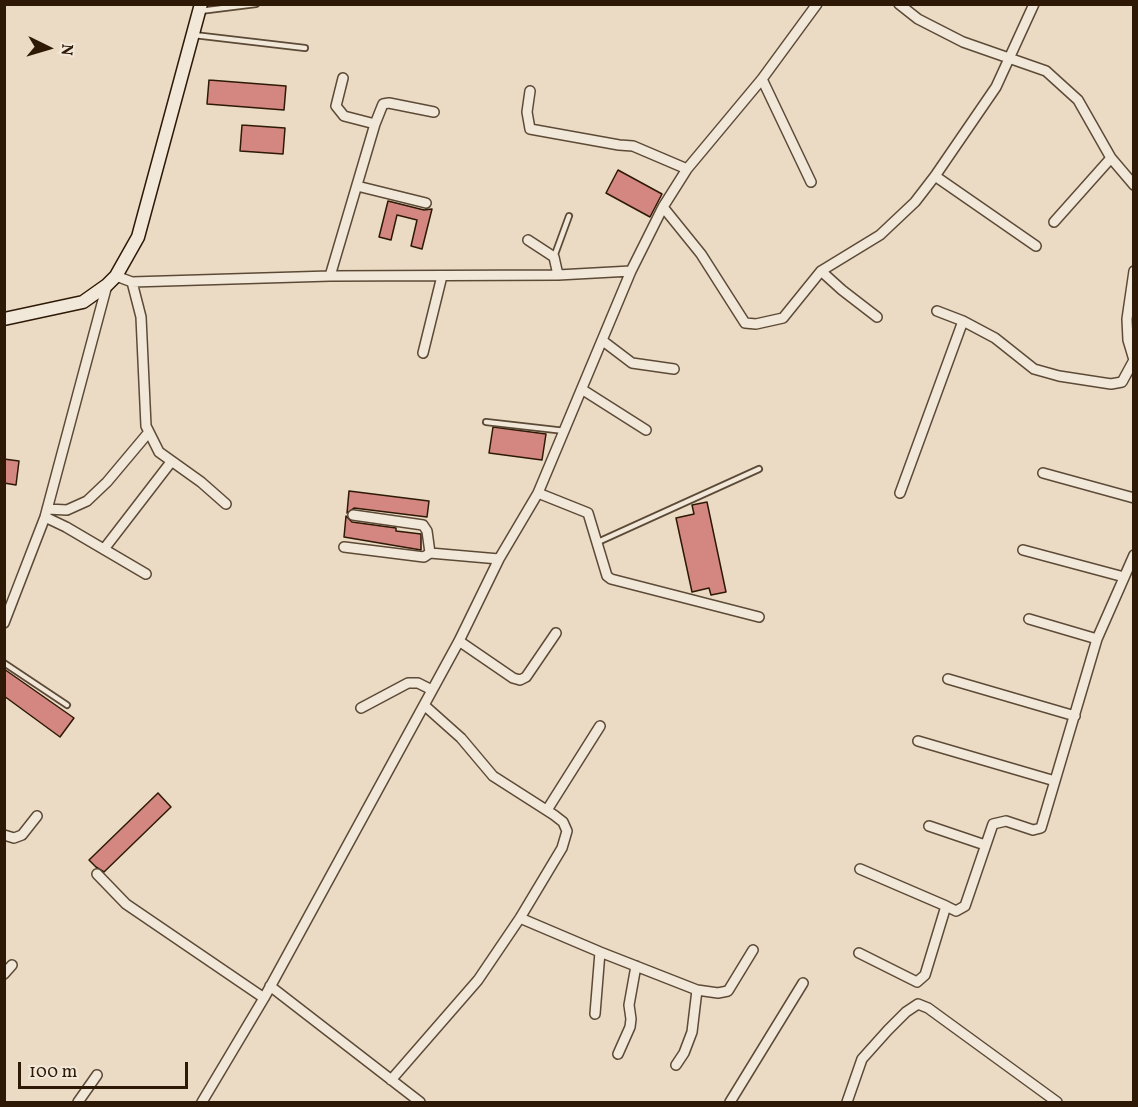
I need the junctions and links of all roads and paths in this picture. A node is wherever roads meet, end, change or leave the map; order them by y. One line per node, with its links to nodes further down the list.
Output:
1 (256, 4): 5 (lane)
2 (817, 4): 10 (street)
3 (899, 4): 8 (street)
4 (1034, 4): 8 (street)
5 (201, 8): 6 (main road)
6 (193, 35): 7 (lane); 31 (main road)
7 (305, 48)
8 (1010, 59): 14 (street); 16 (street)
9 (343, 78): 13 (street)
10 (762, 79): 15 (street); 17 (street)
11 (530, 91): 15 (street)
12 (434, 112): 13 (street)
13 (375, 124): 19 (street)
14 (1111, 158): 18 (street); 23 (street)
15 (687, 169): 21 (street)
16 (935, 176): 25 (street); 27 (street)
17 (811, 182)
18 (1134, 185)
19 (357, 186): 20 (street); 32 (street)
20 (426, 203)
21 (663, 207): 27 (street); 29 (street)
22 (569, 216): 26 (lane)
23 (1054, 222)
24 (528, 240): 26 (street)
25 (1036, 246)
26 (554, 257): 30 (street)
27 (821, 271): 37 (street)
28 (1134, 271): 39 (street)
29 (631, 272): 30 (street); 40 (street)
30 (558, 275): 33 (street)
31 (116, 276): 34 (street); 35 (main road)
32 (330, 276): 33 (street); 34 (street)
33 (442, 276): 41 (street)
34 (132, 282): 47 (street)
35 (107, 285): 38 (main road); 55 (street)
36 (937, 311): 39 (street)
37 (877, 317)
38 (4, 318)
39 (963, 321): 52 (street)
40 (603, 340): 42 (street); 43 (street)
41 (423, 354)
42 (674, 369)
43 (583, 390): 45 (street); 46 (street)
44 (486, 422): 46 (lane)
45 (646, 430)
46 (565, 431): 51 (street)
47 (149, 432): 48 (street); 55 (street)
48 (171, 462): 54 (street); 59 (street)
49 (759, 469): 57 (lane)
50 (1043, 472): 53 (street)
51 (538, 493): 57 (street); 63 (street)
52 (900, 493)
53 (1134, 498)
54 (226, 504)
55 (46, 513): 59 (street); 68 (street)
56 (353, 515): 61 (street)
57 (598, 542): 66 (street)
58 (344, 547): 61 (street)
59 (104, 549): 64 (street)
60 (1023, 550): 65 (street)
61 (430, 553): 63 (street)
62 (1134, 555): 65 (street)
63 (499, 559): 71 (street)
64 (146, 574)
65 (1124, 577): 70 (street)
66 (759, 617)
67 (1029, 619): 70 (street)
68 (4, 623)
69 (556, 633): 71 (street)
70 (1097, 639): 78 (street)
71 (459, 641): 74 (street)
72 (4, 663): 75 (lane)
73 (948, 679): 78 (street)
74 (432, 690): 76 (street); 77 (street)
75 (68, 705)
76 (424, 705): 82 (street); 98 (street)
77 (361, 708)
78 (1075, 716): 81 (street)
79 (600, 726): 82 (street)
80 (918, 741): 81 (street)
81 (1055, 781): 86 (street)
82 (547, 810): 90 (street)
83 (37, 816): 85 (street)
84 (930, 826): 86 (street)
85 (4, 836)
86 (985, 845): 89 (street)
87 (860, 869): 89 (street)
88 (97, 874): 100 (street)
89 (946, 906): 93 (street)
90 (520, 918): 92 (street); 105 (street)
91 (753, 950): 99 (street)
92 (600, 952): 95 (street); 101 (street)
93 (859, 953)
94 (12, 965): 96 (street)
95 (636, 966): 99 (street); 102 (street)
96 (4, 975)
97 (803, 983): 109 (street)
98 (270, 986): 100 (street); 105 (street)
99 (697, 990): 103 (street)
100 (264, 998): 107 (street)
101 (595, 1014)
102 (618, 1054)
103 (675, 1065)
104 (98, 1075): 106 (street)
105 (391, 1080): 108 (street)
106 (78, 1102)
107 (202, 1102)
108 (420, 1102)
109 (730, 1102)
110 (847, 1102): 111 (street)
111 (1057, 1102)

